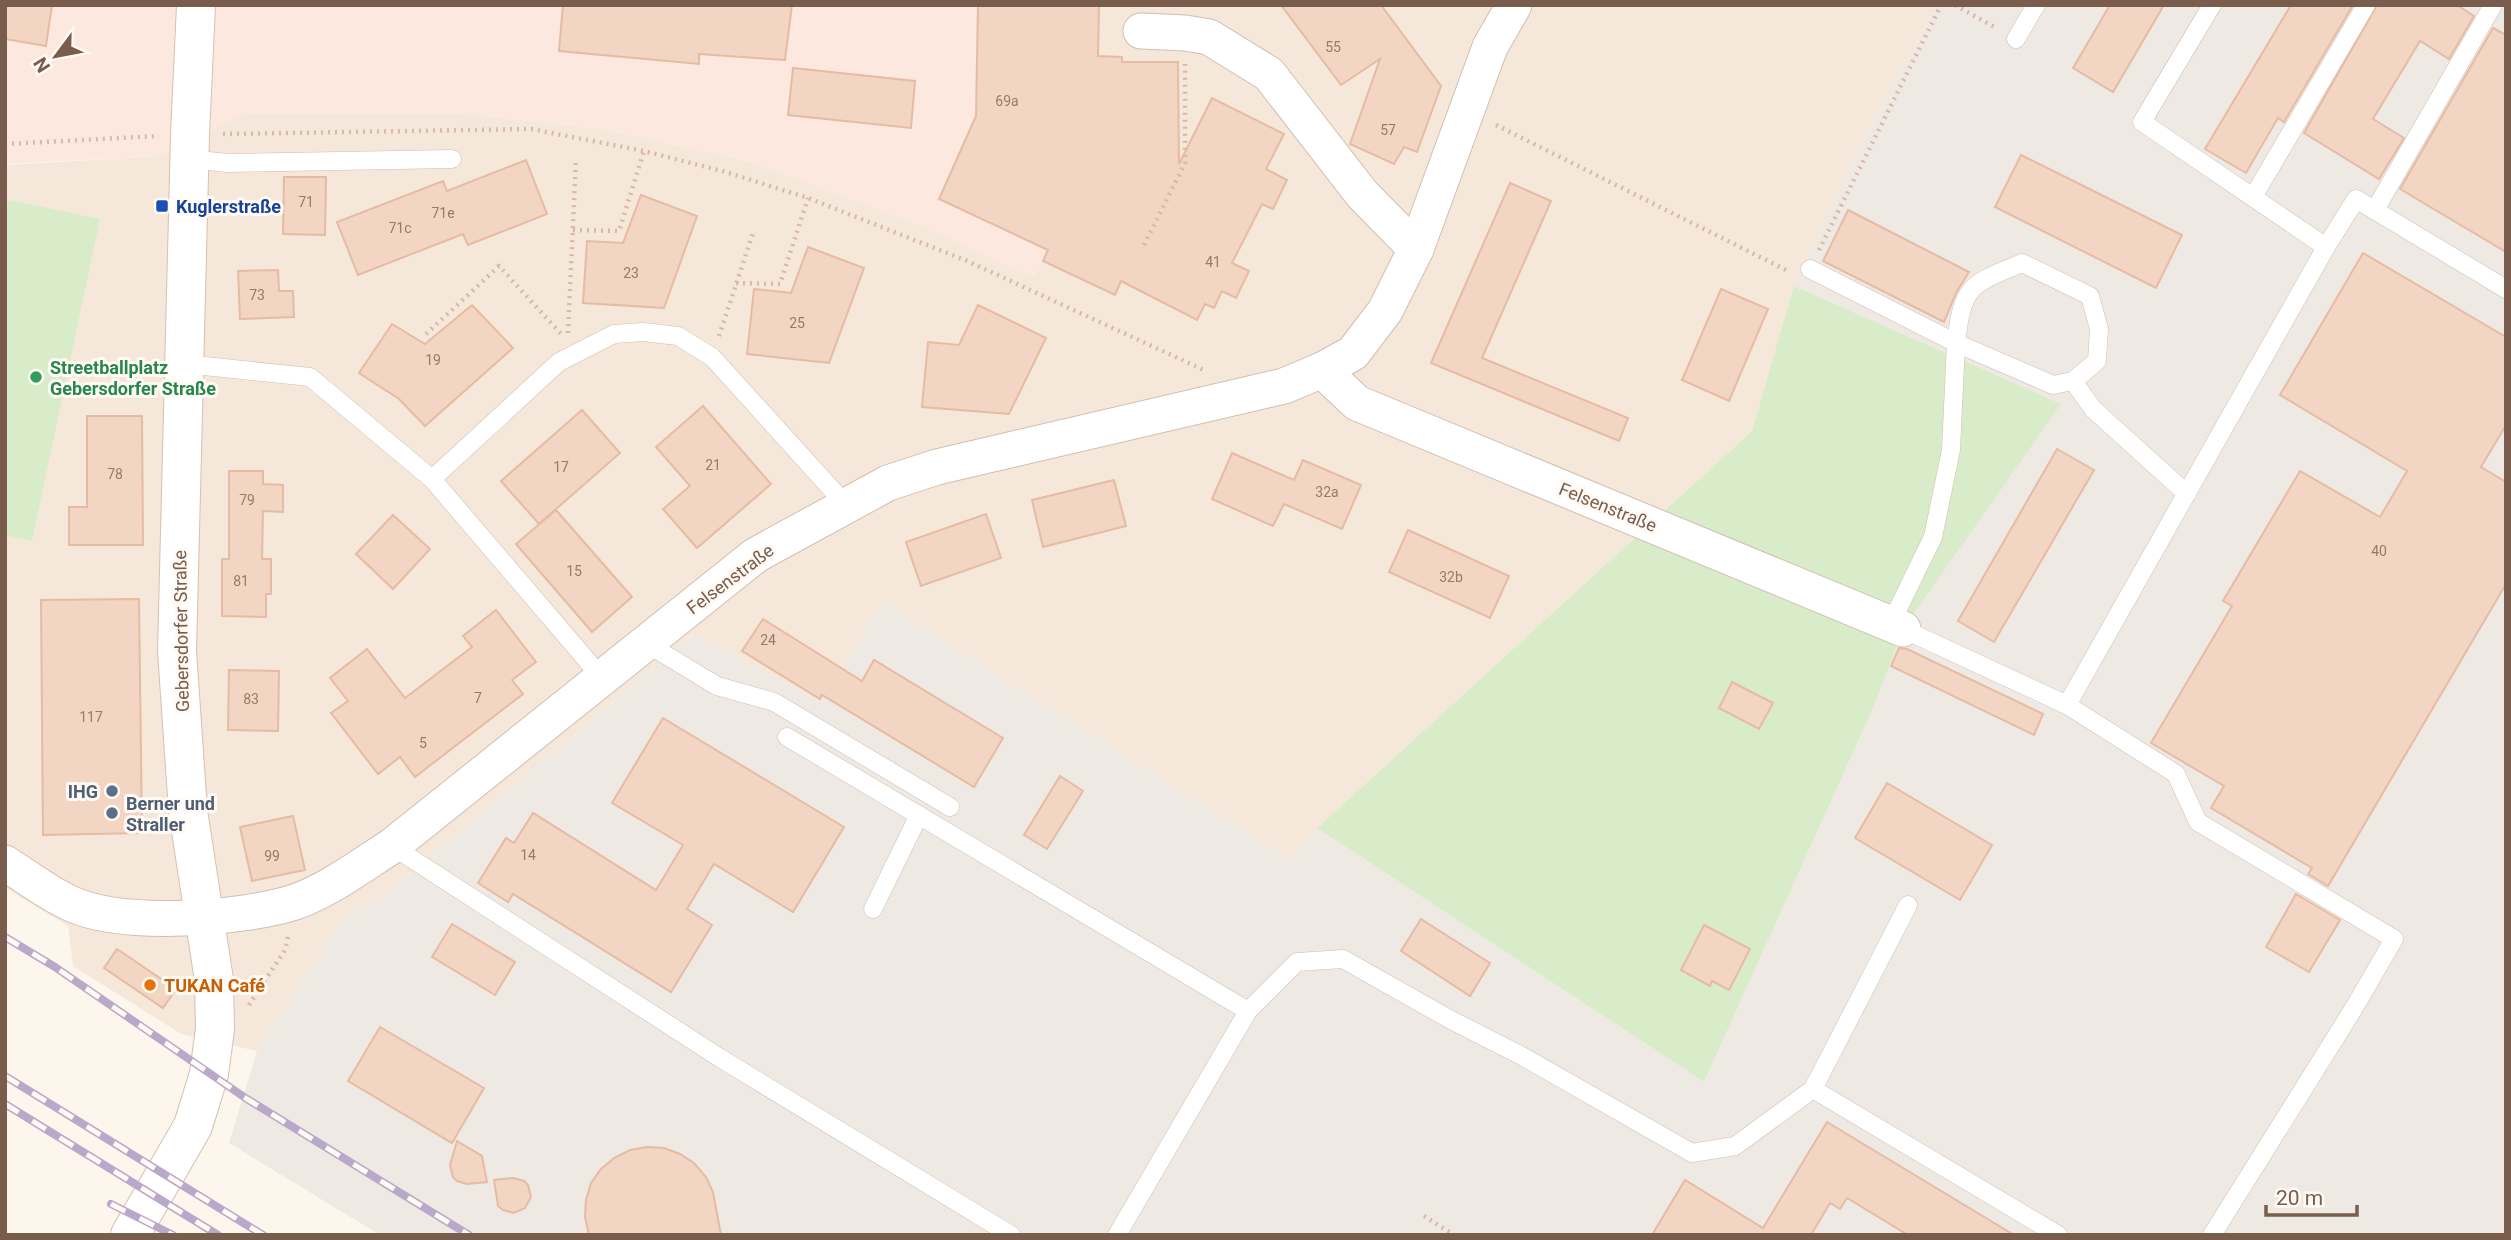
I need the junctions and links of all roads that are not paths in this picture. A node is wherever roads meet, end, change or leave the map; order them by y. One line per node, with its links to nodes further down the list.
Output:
1 (196, 5): 9 (main road, Gebersdorfer Straße)
2 (1514, 5): 14 (street, Felsenstraße)
3 (2036, 5): 8 (lane)
4 (2212, 5): 11 (lane)
5 (2366, 5): 11 (lane)
6 (2493, 5): 12 (lane)
7 (1141, 31): 14 (street)
8 (2015, 39)
9 (190, 147): 10 (lane); 18 (main road, Gebersdorfer Straße)
10 (452, 159)
11 (2252, 197): 13 (lane)
12 (2375, 210): 13 (lane); 16 (lane)
13 (2326, 247): 22 (lane)
14 (1416, 249): 19 (street, Felsenstraße)
15 (1810, 269): 17 (lane)
16 (2506, 289)
17 (1956, 343): 20 (lane); 20 (lane); 24 (lane)
18 (185, 364): 21 (lane); 35 (main road, Gebersdorfer Straße)
19 (1322, 370): 23 (street, Felsenstraße); 24 (street, Felsenstraße)
20 (2073, 381): 22 (lane)
21 (432, 479): 23 (lane); 26 (lane)
22 (2187, 494): 27 (lane)
23 (846, 505): 25 (street, Felsenstraße)
24 (1897, 626): 27 (lane)
25 (646, 643): 26 (street, Felsenstraße); 29 (lane)
26 (603, 678): 31 (street, Felsenstraße)
27 (2067, 705): 42 (lane)
28 (788, 737): 30 (lane)
29 (950, 807)
30 (919, 815): 34 (lane); 36 (lane)
31 (392, 846): 35 (street, Felsenstraße); 39 (lane)
32 (5, 863): 35 (street, Felsenstraße)
33 (1908, 905): 37 (lane)
34 (873, 909)
35 (204, 916): 38 (main road, Gebersdorfer Straße)
36 (1248, 1011): 37 (lane); 40 (lane)
37 (1813, 1089): 41 (lane)
38 (130, 1235)
39 (1011, 1235)
40 (1117, 1235)
41 (2058, 1235)
42 (2213, 1235)

